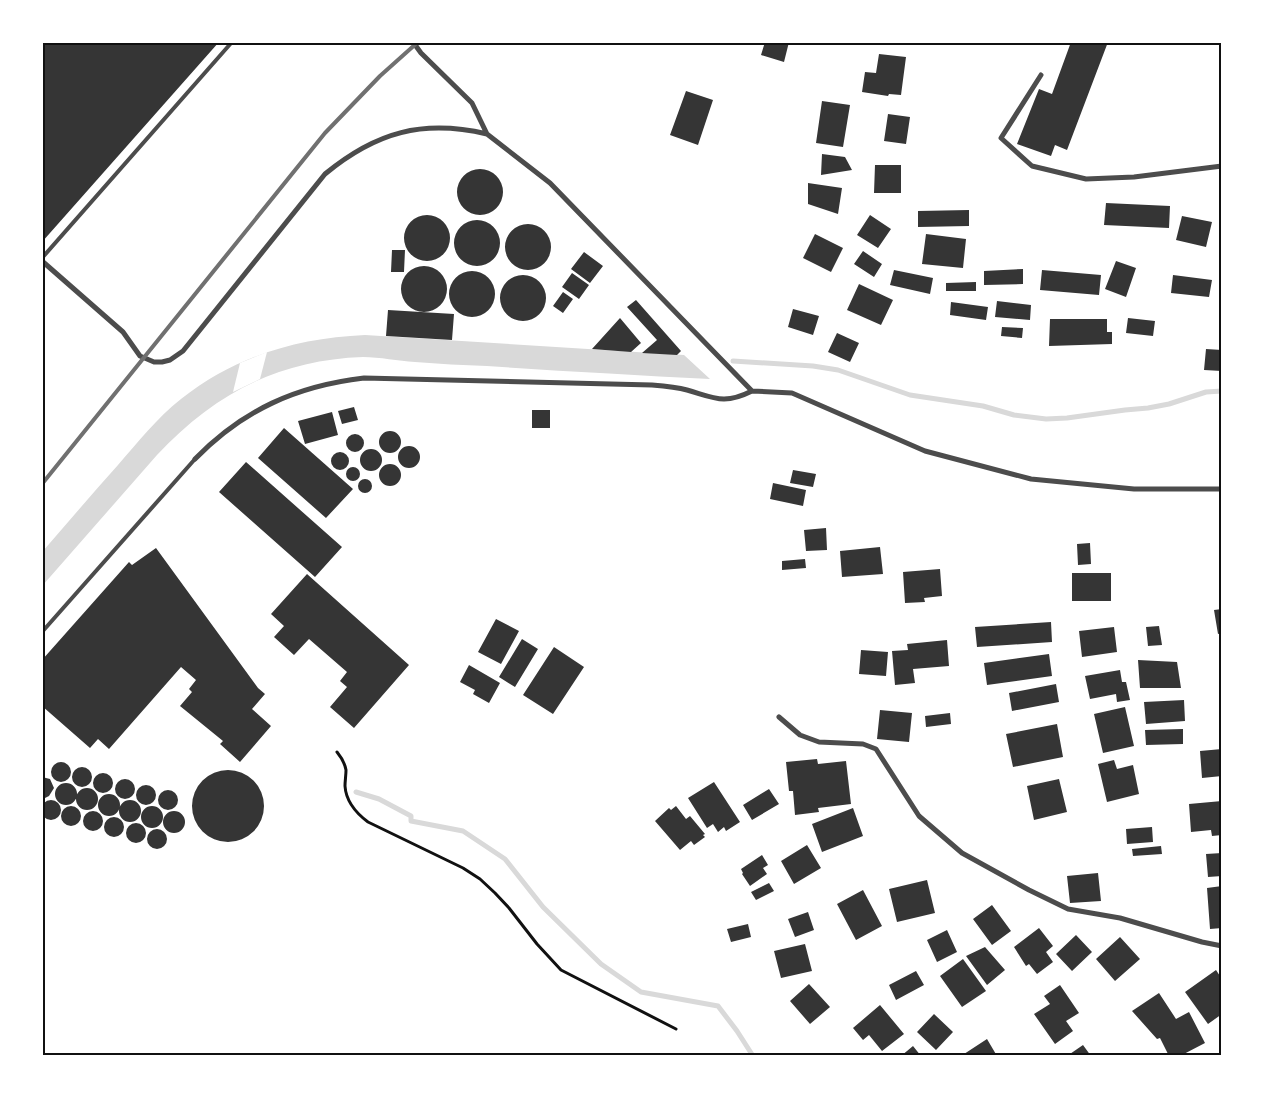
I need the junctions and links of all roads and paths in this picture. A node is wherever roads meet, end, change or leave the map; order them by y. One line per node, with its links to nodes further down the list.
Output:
1 (232, 42): 6 (lane)
2 (413, 42): 4 (street)
3 (1041, 75): 5 (street)
4 (487, 134): 6 (street); 7 (street)
5 (1222, 166)
6 (42, 260)
7 (752, 391): 8 (street); 9 (street)
8 (194, 459): 10 (lane)
9 (1222, 489)
10 (42, 632)
11 (779, 718): 13 (street)
12 (338, 752): 14 (path)
13 (1222, 946)
14 (676, 1029)

